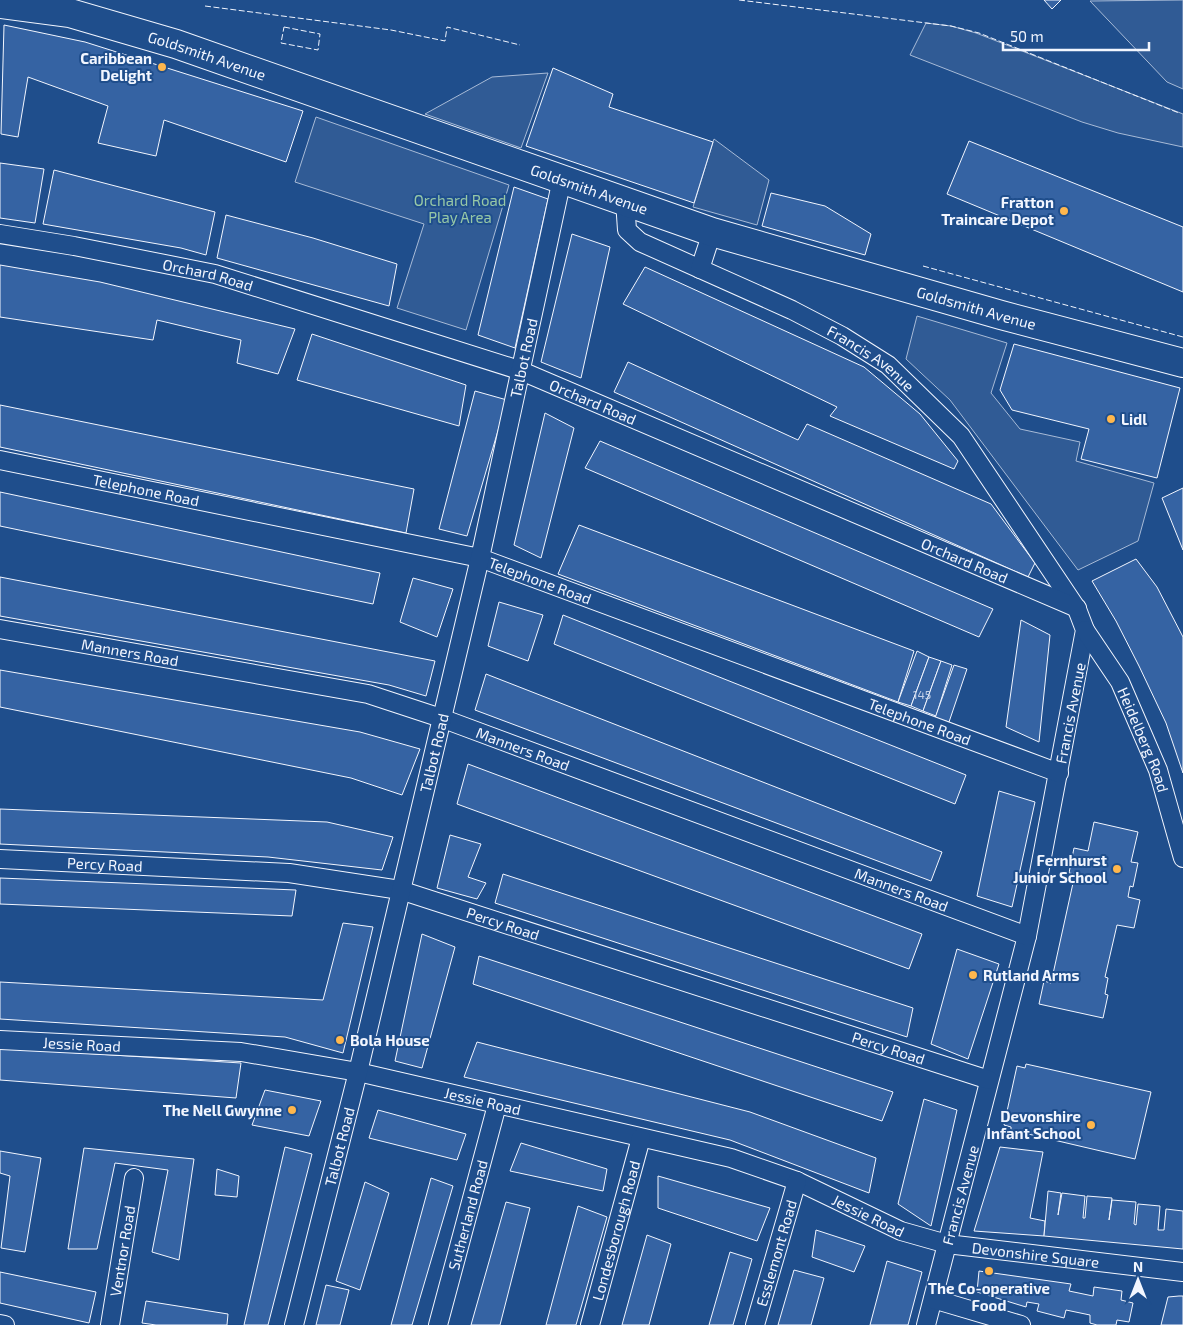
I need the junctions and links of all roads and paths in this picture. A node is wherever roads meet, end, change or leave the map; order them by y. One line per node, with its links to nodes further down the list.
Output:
1 (0, 4): 2 (main road, Goldsmith Avenue)
2 (562, 179): 3 (main road, Goldsmith Avenue); 8 (street, Talbot Road)
3 (625, 201): 4 (main road, Goldsmith Avenue); 6 (street, Francis Avenue)
4 (712, 232): 6 (street); 7 (main road, Goldsmith Avenue)
5 (0, 234): 8 (street, Orchard Road)
6 (700, 269): 11 (street, Francis Avenue)
7 (1183, 363)
8 (519, 370): 10 (street, Talbot Road); 11 (street, Orchard Road)
9 (0, 460): 10 (street, Telephone Road)
10 (480, 558): 14 (street, Talbot Road); 15 (street, Telephone Road)
11 (1077, 608): 13 (street, Francis Avenue)
12 (0, 629): 14 (street, Manners Road)
13 (1085, 630): 15 (street, Francis Avenue); 16 (street, Heidelberg Road)
14 (441, 718): 18 (street, Talbot Road); 19 (street, Manners Road)
15 (1059, 773): 19 (street, Francis Avenue)
16 (1183, 858)
17 (0, 859): 18 (street, Percy Road)
18 (400, 890): 21 (street, Talbot Road); 22 (street, Percy Road)
19 (1027, 936): 22 (street, Francis Avenue)
20 (0, 1040): 21 (street, Jessie Road)
21 (358, 1072): 23 (street, Jessie Road); 33 (street, Talbot Road)
22 (989, 1080): 27 (street, Francis Avenue)
23 (497, 1105): 24 (street, Jessie Road); 34 (street, Sutherland Road)
24 (641, 1138): 26 (street, Jessie Road); 35 (street, Londesborough Road)
25 (134, 1178): 32 (street, Ventnor Road)
26 (797, 1180): 27 (street, Jessie Road); 36 (street, Esslemont Road)
27 (947, 1244): 28 (street, Devonshire Square); 29 (street, Francis Avenue)
28 (1183, 1272)
29 (933, 1300): 37 (street, Francis Avenue); 38 (street)
30 (0, 1324): 31 (street)
31 (5, 1325)
32 (110, 1325)
33 (294, 1325)
34 (438, 1325)
35 (590, 1325)
36 (755, 1325)
37 (926, 1325)
38 (1021, 1325)

